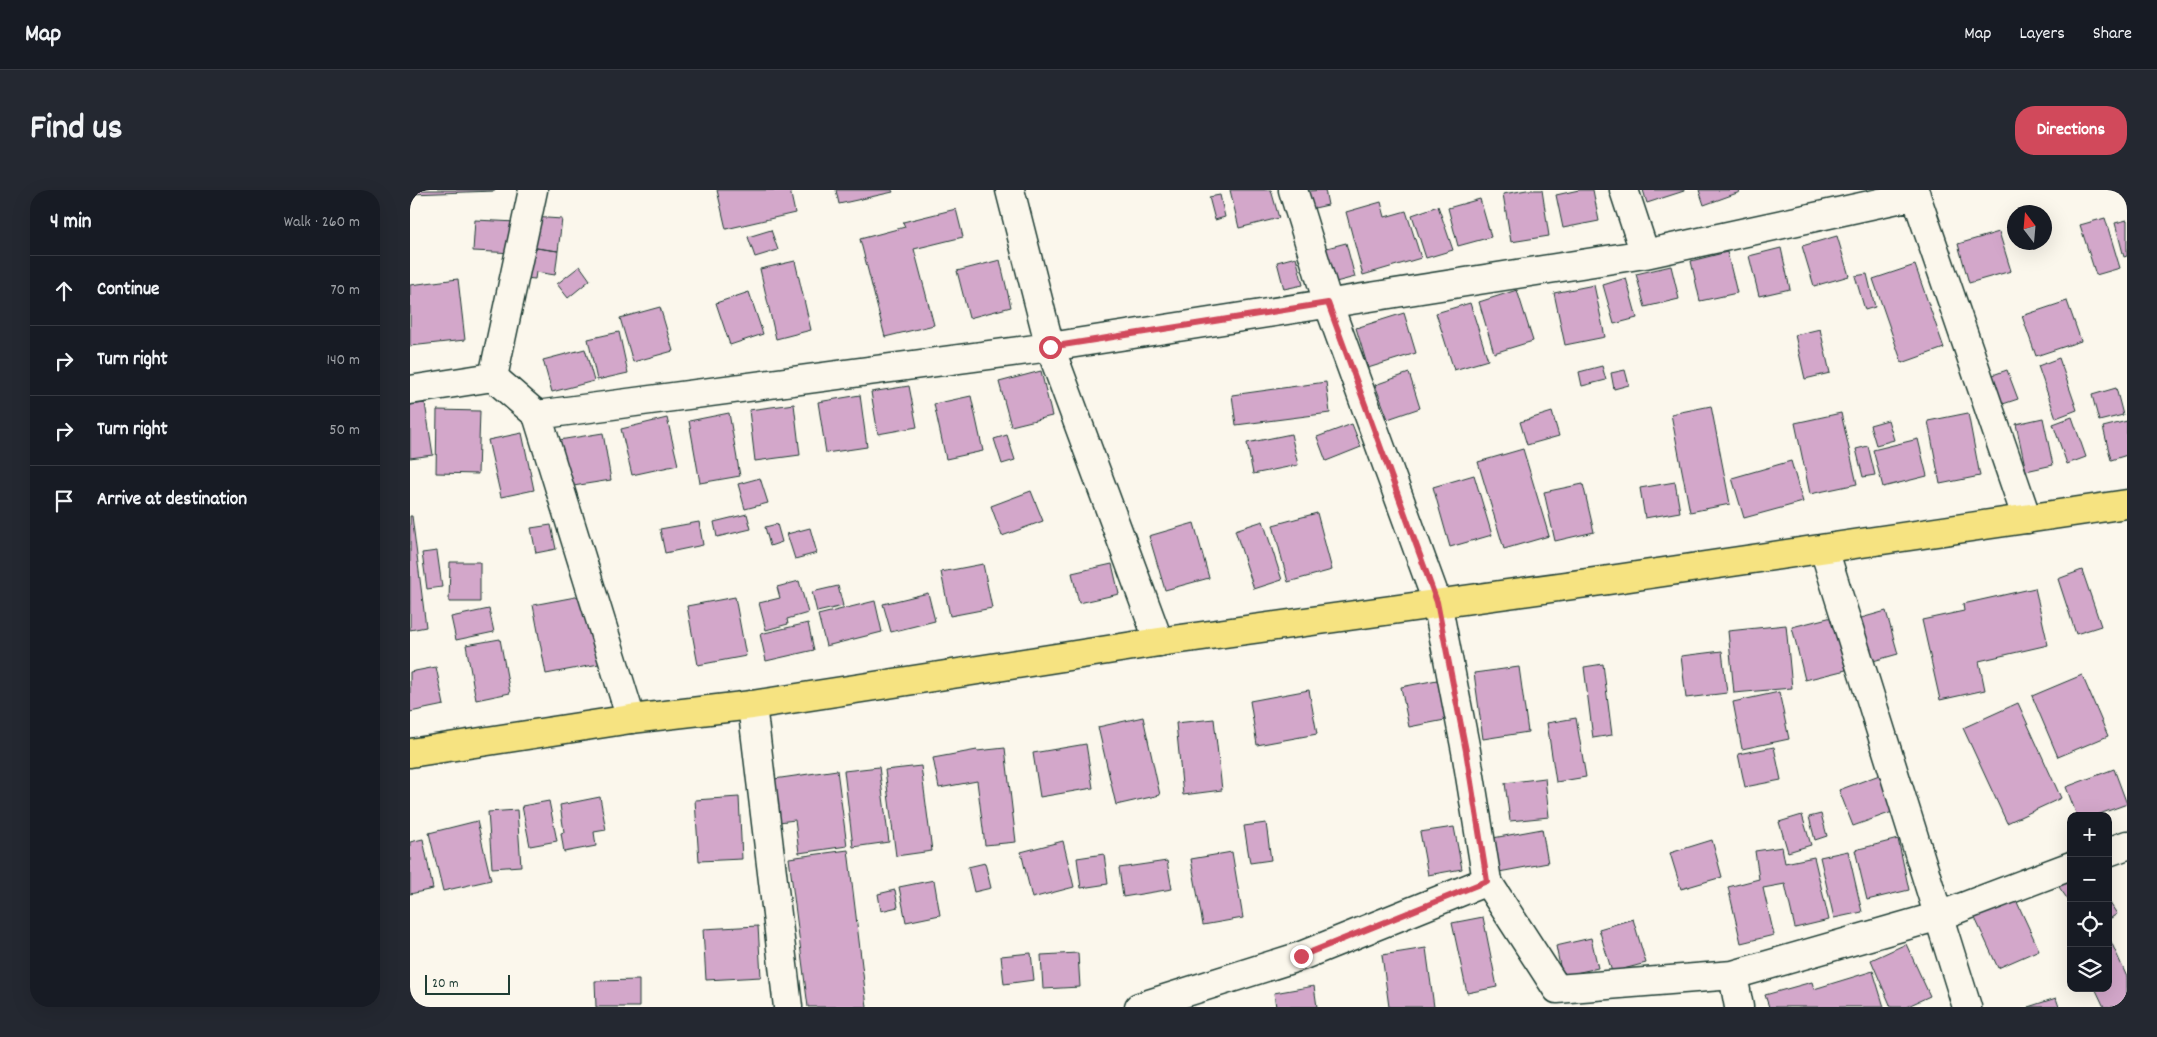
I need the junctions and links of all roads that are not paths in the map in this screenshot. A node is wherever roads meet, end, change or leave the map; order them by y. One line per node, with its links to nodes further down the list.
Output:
1 (533, 190): 9 (street)
2 (1293, 190): 7 (street)
3 (1624, 190): 6 (street)
4 (1016, 191): 8 (street)
5 (1915, 192): 6 (street); 13 (street)
6 (1645, 254): 7 (street)
7 (1328, 303): 8 (street); 15 (street)
8 (1050, 347): 11 (street); 16 (street)
9 (492, 377): 10 (street); 11 (street)
10 (410, 390)
11 (537, 415): 18 (street)
12 (2127, 504): 13 (highway)
13 (2027, 520): 14 (highway)
14 (1824, 549): 15 (highway); 24 (street)
15 (1437, 602): 16 (highway); 23 (street)
16 (1159, 642): 17 (highway)
17 (752, 705): 18 (highway); 26 (street)
18 (631, 719): 19 (highway)
19 (410, 753)
20 (2127, 845): 21 (street)
21 (2112, 851)
22 (2067, 868): 24 (street)
23 (1487, 881): 25 (street); 27 (street)
24 (1939, 916): 25 (street); 29 (street)
25 (1733, 976): 28 (street)
26 (788, 1007)
27 (1138, 1007)
28 (1739, 1007)
29 (1966, 1007)

